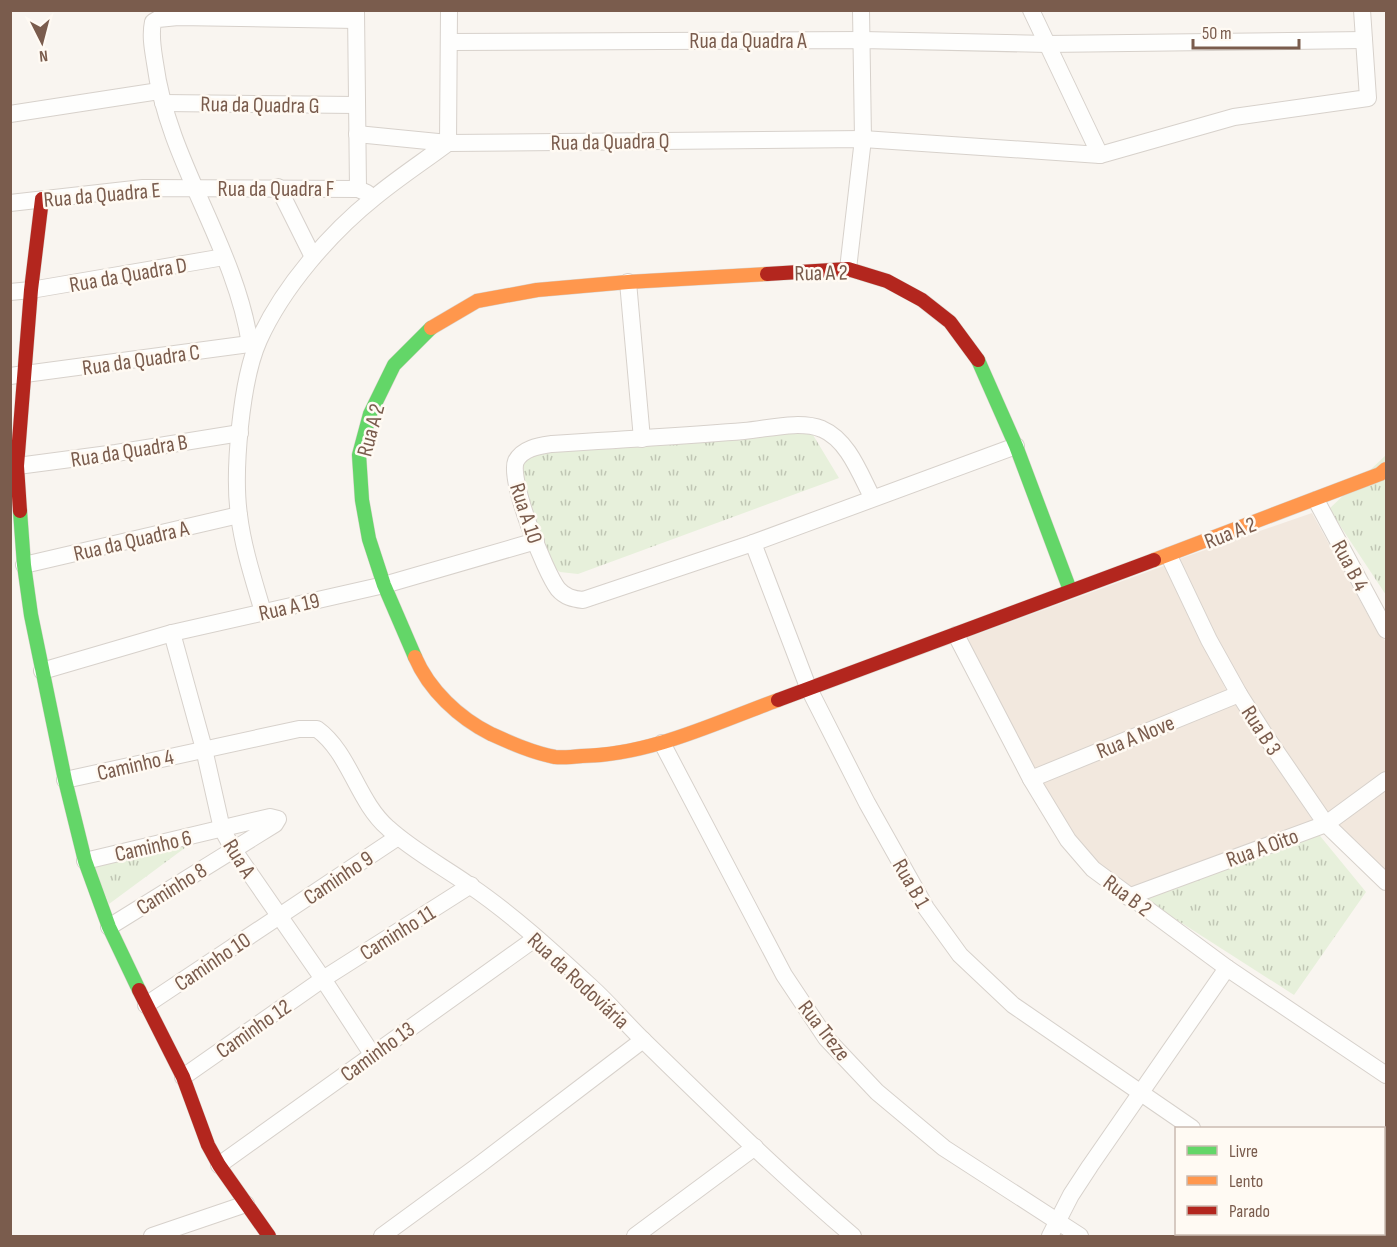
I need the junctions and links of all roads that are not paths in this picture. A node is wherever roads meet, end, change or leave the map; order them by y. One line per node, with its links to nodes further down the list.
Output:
1 (449, 10): 8 (street)
2 (861, 10): 6 (street)
3 (1030, 10): 9 (street)
4 (1362, 10): 7 (street)
5 (356, 15): 10 (street); 11 (street)
6 (862, 40): 8 (street, Rua da Quadra A); 9 (street, Rua da Quadra A); 14 (street)
7 (1364, 40): 9 (street, Rua da Quadra A); 16 (street, Rua da Quadra Q)
8 (450, 42): 15 (street)
9 (1047, 44): 16 (street)
10 (161, 97): 11 (street, Rua da Quadra G); 12 (street, Rua da Quadra G); 18 (street)
11 (357, 105): 13 (street)
12 (10, 114)
13 (357, 134): 15 (street, Rua da Quadra Q); 19 (street)
14 (863, 139): 15 (street, Rua da Quadra Q); 16 (street, Rua da Quadra Q); 25 (street)
15 (448, 143): 20 (street)
16 (1100, 155)
17 (278, 187): 18 (street, Rua da Quadra F); 19 (street, Rua da Quadra F); 24 (street)
18 (194, 189): 21 (street, Rua da Quadra E); 23 (street)
19 (358, 189): 20 (street)
20 (375, 197): 24 (street)
21 (42, 199): 22 (street, Rua da Quadra E); 27 (street)
22 (10, 203)
23 (224, 257): 27 (street, Rua da Quadra D); 29 (street)
24 (314, 257): 29 (street)
25 (848, 268): 26 (street, Rua A 2); 33 (street, Rua A 2)
26 (628, 282): 32 (street); 43 (street, Rua A 2)
27 (31, 291): 28 (street, Rua da Quadra D); 30 (street)
28 (10, 292)
29 (253, 344): 30 (street, Rua da Quadra C); 31 (street)
30 (18, 375): 34 (street)
31 (240, 433): 34 (street, Rua da Quadra B); 38 (street)
32 (642, 439): 36 (street, Rua A 10); 39 (street, Rua A 10)
33 (1016, 446): 36 (street, Rua A 10); 44 (street, Rua A 2)
34 (14, 467): 42 (street)
35 (1386, 469): 37 (street, Rua A 2)
36 (872, 498): 40 (street, Rua A 10)
37 (1316, 500): 41 (street, Rua A 2); 46 (street, Rua B 4)
38 (238, 515): 42 (street, Rua da Quadra A); 45 (street)
39 (536, 541): 40 (street, Rua A 10); 43 (street, Rua A 19)
40 (753, 543): 50 (street, Rua B 1)
41 (1169, 556): 44 (street, Rua A 2); 51 (street, Rua B 3)
42 (24, 565): 49 (street)
43 (384, 585): 45 (street, Rua A 19); 53 (street, Rua A 2)
44 (1070, 590): 48 (street, Rua A 2)
45 (263, 612): 47 (street, Rua A 19)
46 (1386, 630)
47 (172, 633): 49 (street, Rua A 19); 54 (street, Rua A)
48 (956, 635): 50 (street, Rua A 2); 55 (street, Rua B 2)
49 (42, 671): 56 (street)
50 (808, 687): 53 (street, Rua A 2); 77 (street, Rua B 1)
51 (1239, 694): 55 (street, Rua A Nove); 59 (street, Rua B 3)
52 (309, 728): 54 (street, Caminho 4); 61 (street, Rua da Rodoviária)
53 (662, 743): 82 (street, Rua Treze)
54 (204, 748): 56 (street, Caminho 4); 60 (street, Rua A)
55 (1031, 779): 66 (street, Rua B 2)
56 (65, 780): 63 (street)
57 (1386, 780): 59 (street, Rua A Oito)
58 (278, 819): 60 (street, Caminho 6); 62 (street, Caminho 8)
59 (1326, 824): 64 (street, Rua B 3); 66 (street, Rua A Oito)
60 (222, 829): 62 (street, Rua A); 63 (street, Caminho 6)
61 (398, 837): 65 (street, Rua da Rodoviária); 67 (street, Caminho 9)
62 (232, 849): 67 (street, Rua A); 68 (street, Caminho 8)
63 (85, 861): 68 (street)
64 (1386, 882)
65 (471, 885): 69 (street, Rua da Rodoviária); 71 (street, Caminho 11)
66 (1128, 897): 70 (street, Rua B 2)
67 (278, 917): 71 (street, Rua A); 72 (street, Caminho 10)
68 (109, 927): 72 (street)
69 (536, 938): 73 (street, Rua da Rodoviária); 74 (street, Caminho 13)
70 (1227, 968): 75 (street, Rua B 2); 77 (street)
71 (323, 979): 74 (street, Rua A); 76 (street, Caminho 12)
72 (146, 1005): 76 (street)
73 (643, 1040): 79 (street, Rua da Rodoviária); 85 (street)
74 (372, 1054): 80 (street, Caminho 13)
75 (1386, 1075)
76 (183, 1077): 80 (street)
77 (1140, 1092): 78 (street, Rua B 1); 82 (street)
78 (1191, 1127)
79 (755, 1147): 86 (street); 87 (street, Rua da Rodoviária)
80 (219, 1165): 81 (street)
81 (246, 1204): 83 (street); 84 (street)
82 (1058, 1221): 88 (street); 89 (street, Rua Treze)
83 (152, 1236)
84 (269, 1236)
85 (382, 1236)
86 (635, 1236)
87 (853, 1236)
88 (1050, 1236)
89 (1080, 1236)

